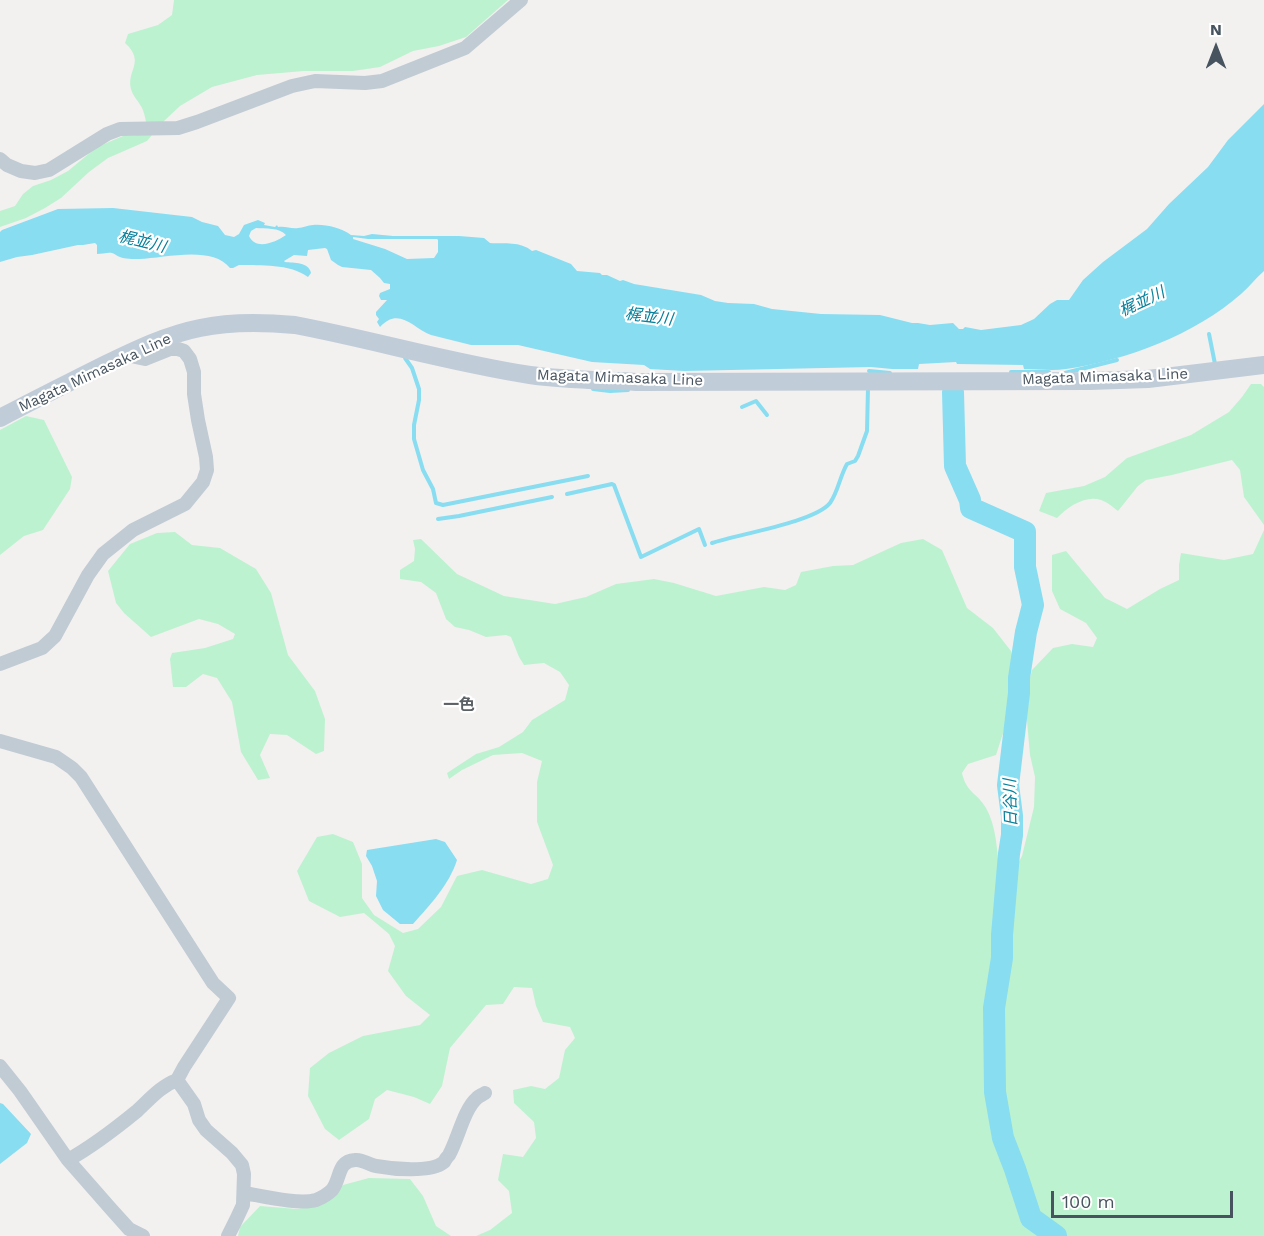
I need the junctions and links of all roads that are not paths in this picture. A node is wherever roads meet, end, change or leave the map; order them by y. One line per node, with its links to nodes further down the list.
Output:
1 (520, 0): 2 (street)
2 (0, 159)
3 (126, 355): 4 (main road, Magata Mimasaka Line); 5 (main road, Magata Mimasaka Line); 6 (street)
4 (1264, 365)
5 (0, 418)
6 (0, 664)
7 (0, 741): 9 (street)
8 (0, 1066): 11 (street)
9 (177, 1080): 11 (street); 12 (street)
10 (485, 1093): 12 (street)
11 (68, 1160): 13 (street)
12 (244, 1193): 14 (street)
13 (143, 1236)
14 (228, 1236)

